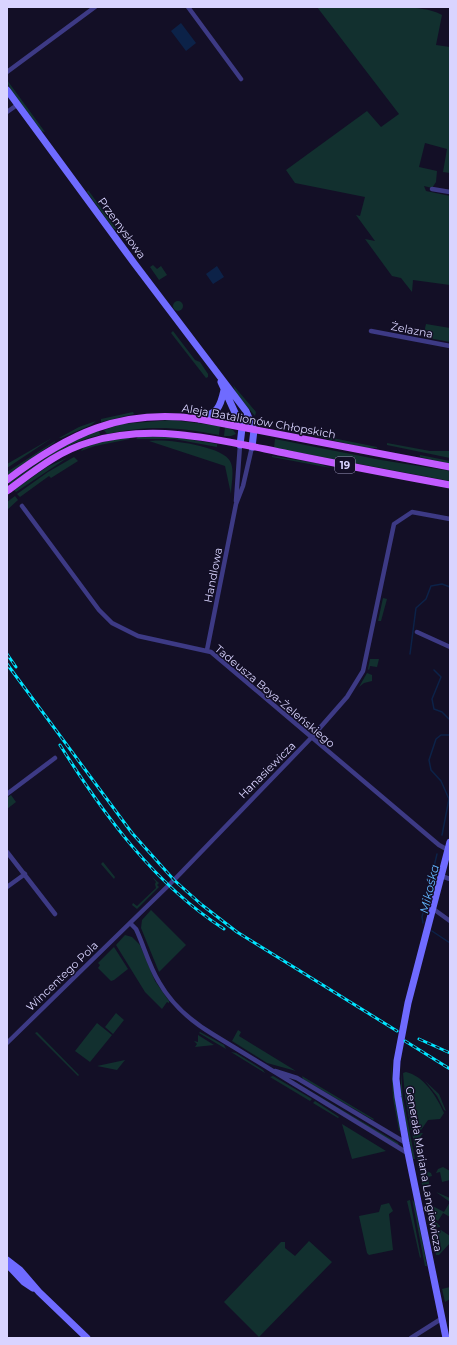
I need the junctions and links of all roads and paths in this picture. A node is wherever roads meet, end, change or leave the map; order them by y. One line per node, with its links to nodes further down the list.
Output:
1 (95, 7): 3 (street)
2 (188, 7): 4 (street)
3 (7, 72)
4 (241, 79)
5 (7, 90): 6 (street, Przemysłowa)
6 (17, 105): 7 (street); 12 (street, Przemysłowa)
7 (7, 112)
8 (432, 189): 9 (street)
9 (450, 192)
10 (371, 331): 11 (street, Żelazna)
11 (450, 346)
12 (220, 378): 13 (street, Przemysłowa); 16 (street, Przemysłowa)
13 (224, 390): 14 (street); 15 (street, Przemysłowa)
14 (199, 419): 15 (main road, Aleja Batalionów Chłopskich / 19); 20 (main road, Aleja Batalionów Chłopskich / 19)
15 (242, 428): 16 (main road, Aleja Batalionów Chłopskich / 19); 17 (street)
16 (254, 430): 18 (street); 19 (main road, Aleja Batalionów Chłopskich / 19)
17 (240, 445): 18 (main road, 19); 22 (main road, 19); 23 (street, Handlowa)
18 (252, 447): 21 (main road, 19); 23 (street, Handlowa)
19 (450, 467)
20 (7, 480)
21 (450, 485)
22 (7, 491)
23 (236, 504): 28 (street, Handlowa)
24 (22, 506): 28 (street, Tadeusza Boya-Żeleńskiego)
25 (450, 519): 29 (street, Hanasiewicza)
26 (417, 632): 27 (street)
27 (450, 647)
28 (207, 650): 29 (street, Tadeusza Boya-Żeleńskiego)
29 (311, 738): 33 (street, Tadeusza Boya-Żeleńskiego); 42 (street, Hanasiewicza)
30 (55, 758): 31 (street)
31 (7, 794)
32 (450, 842): 33 (street, Generała Mariana Langiewicza)
33 (448, 850): 36 (street, Generała Mariana Langiewicza)
34 (7, 852): 35 (street)
35 (25, 874): 38 (street); 40 (street)
36 (441, 876): 37 (street); 39 (street, Generała Mariana Langiewicza)
37 (450, 879)
38 (7, 887)
39 (432, 908): 41 (street); 45 (street, Generała Mariana Langiewicza)
40 (55, 914)
41 (450, 921)
42 (130, 923): 43 (street, Wincentego Pola); 44 (street)
43 (7, 1043)
44 (270, 1069): 45 (street); 46 (street)
45 (406, 1143): 46 (street, Generała Mariana Langiewicza)
46 (409, 1154): 49 (street, Generała Mariana Langiewicza)
47 (7, 1260): 48 (street)
48 (9, 1267): 50 (street)
49 (441, 1319): 51 (street); 52 (street, Generała Mariana Langiewicza)
50 (87, 1338)
51 (411, 1338)
52 (446, 1338)

